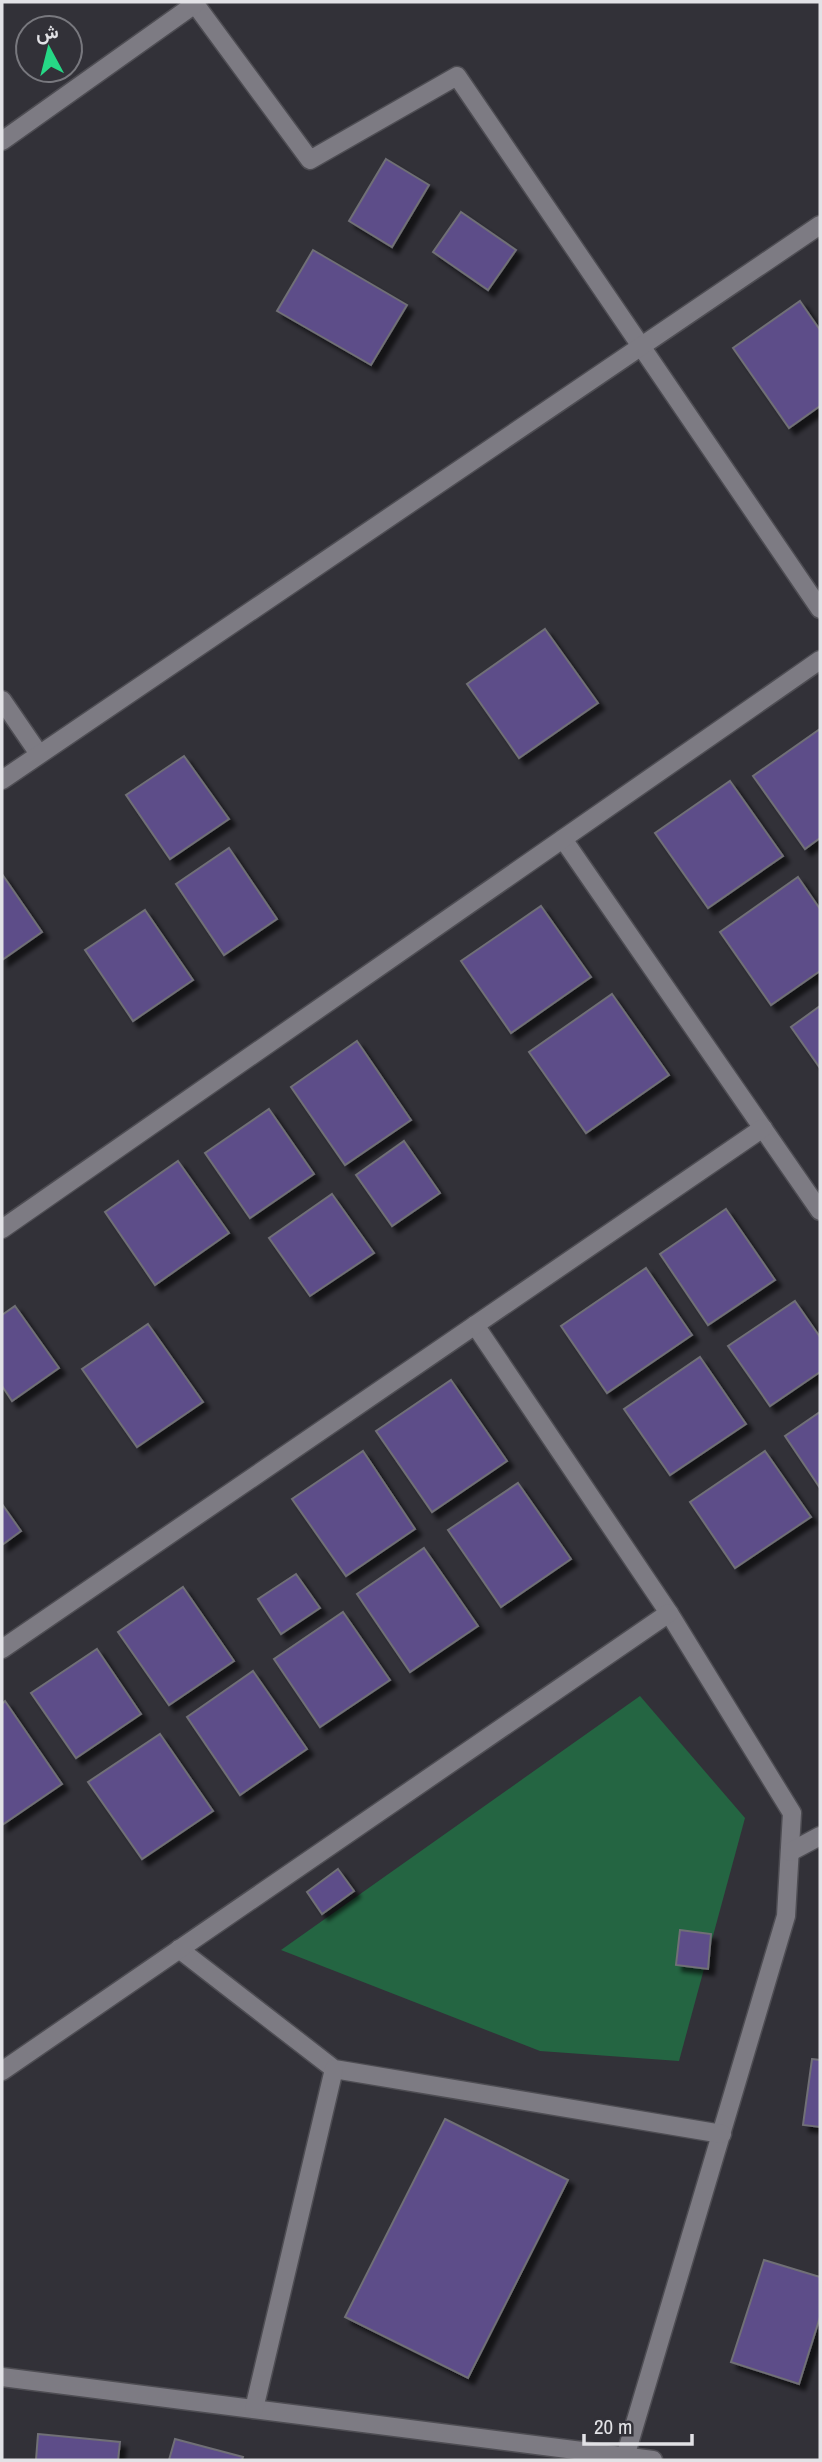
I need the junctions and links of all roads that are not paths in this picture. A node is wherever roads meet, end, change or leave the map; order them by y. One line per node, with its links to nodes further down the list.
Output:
1 (194, 3): 2 (street); 4 (street)
2 (2, 141)
3 (820, 225): 4 (street)
4 (642, 346): 5 (street); 8 (street)
5 (820, 609)
6 (820, 660): 10 (street)
7 (2, 700): 8 (street)
8 (39, 754): 9 (street)
9 (2, 780)
10 (562, 839): 11 (street); 13 (street)
11 (763, 1128): 12 (street); 14 (street)
12 (820, 1210)
13 (2, 1229)
14 (475, 1325): 15 (street); 16 (street)
15 (669, 1613): 18 (street); 19 (street)
16 (2, 1649)
17 (820, 1836): 18 (street)
18 (790, 1852): 22 (street)
19 (179, 1949): 20 (street); 21 (street)
20 (334, 2069): 22 (street); 24 (street)
21 (2, 2071)
22 (722, 2134): 25 (street)
23 (2, 2377): 24 (street)
24 (254, 2409): 25 (street)
25 (625, 2457): 26 (street)
26 (653, 2460)

